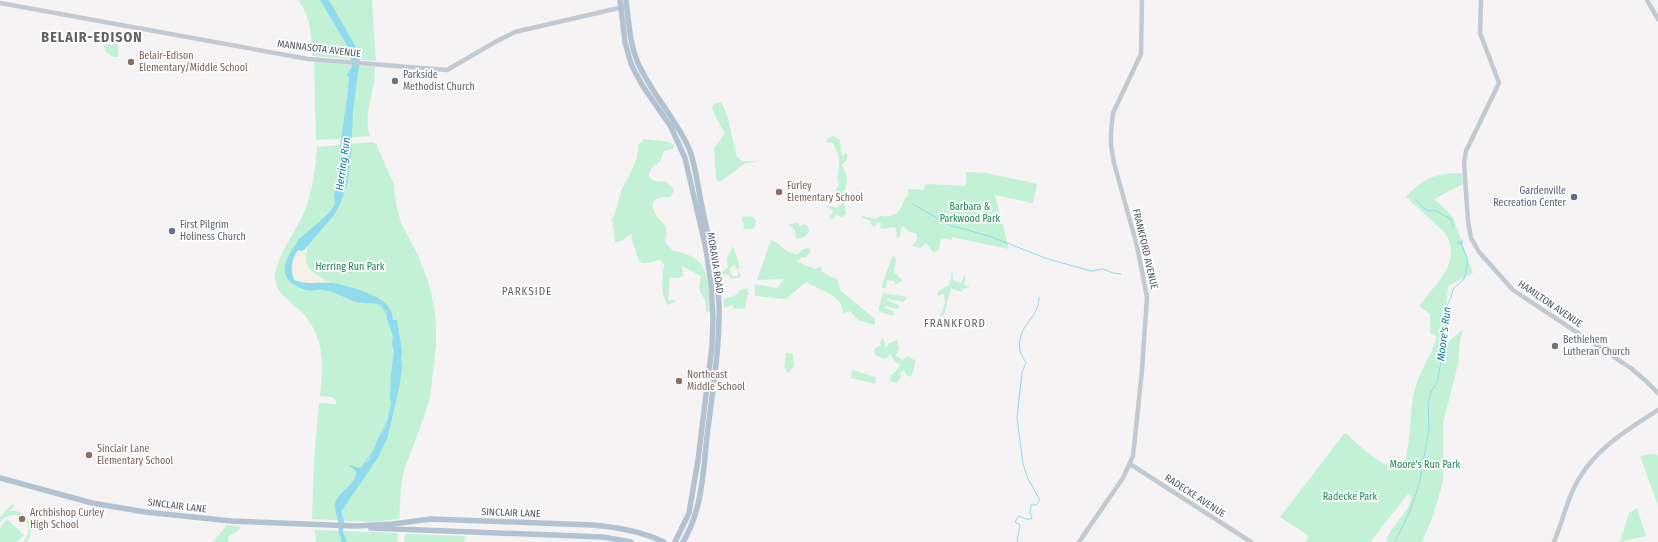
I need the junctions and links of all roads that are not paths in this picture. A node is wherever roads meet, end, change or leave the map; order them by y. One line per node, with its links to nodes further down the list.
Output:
1 (620, 0): 6 (main road, MORAVIA ROAD)
2 (1142, 0): 10 (street, FRANKFORD AVENUE)
3 (1481, 0): 8 (street, HAMILTON AVENUE)
4 (1646, 0): 7 (street)
5 (0, 3): 6 (street, MANNASOTA AVENUE)
6 (625, 4): 15 (main road, MORAVIA ROAD); 16 (main road, MORAVIA ROAD)
7 (1658, 19)
8 (1658, 393)
9 (1658, 410): 19 (street)
10 (1130, 464): 17 (street, FRANKFORD AVENUE); 18 (street, RADECKE AVENUE)
11 (0, 478): 12 (main road, SINCLAIR LANE)
12 (356, 526): 13 (main road, SINCLAIR LANE); 14 (main road, SINCLAIR LANE)
13 (631, 542)
14 (664, 542)
15 (675, 542)
16 (683, 542)
17 (1079, 542)
18 (1251, 542)
19 (1554, 542)

